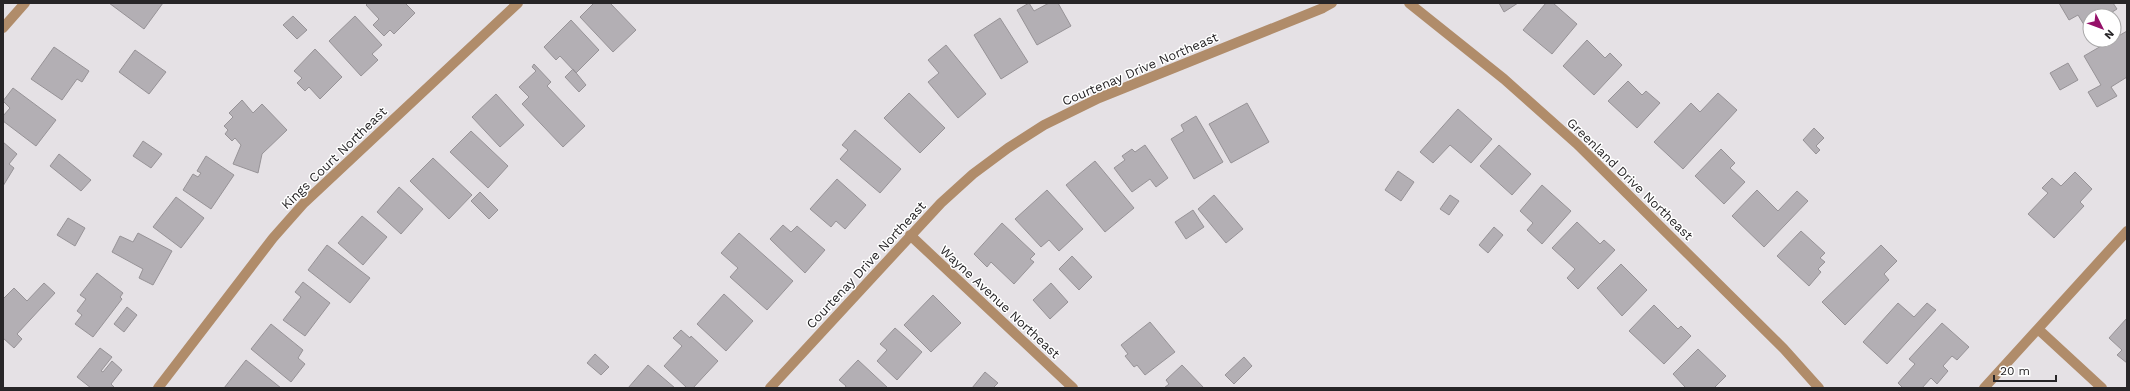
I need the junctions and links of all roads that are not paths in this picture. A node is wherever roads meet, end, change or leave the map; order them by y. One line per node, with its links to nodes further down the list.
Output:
1 (25, 3): 5 (street)
2 (518, 3): 9 (street, Kings Court Northeast)
3 (1332, 3): 7 (street, Courtenay Drive Northeast)
4 (1409, 3): 12 (street, Greenland Drive Northeast)
5 (3, 28)
6 (2127, 231): 8 (street)
7 (910, 235): 10 (street, Courtenay Drive Northeast); 11 (street, Wayne Avenue Northeast)
8 (2038, 329): 13 (street); 14 (street)
9 (158, 388)
10 (770, 388)
11 (1073, 388)
12 (1819, 388)
13 (1984, 388)
14 (2102, 388)

